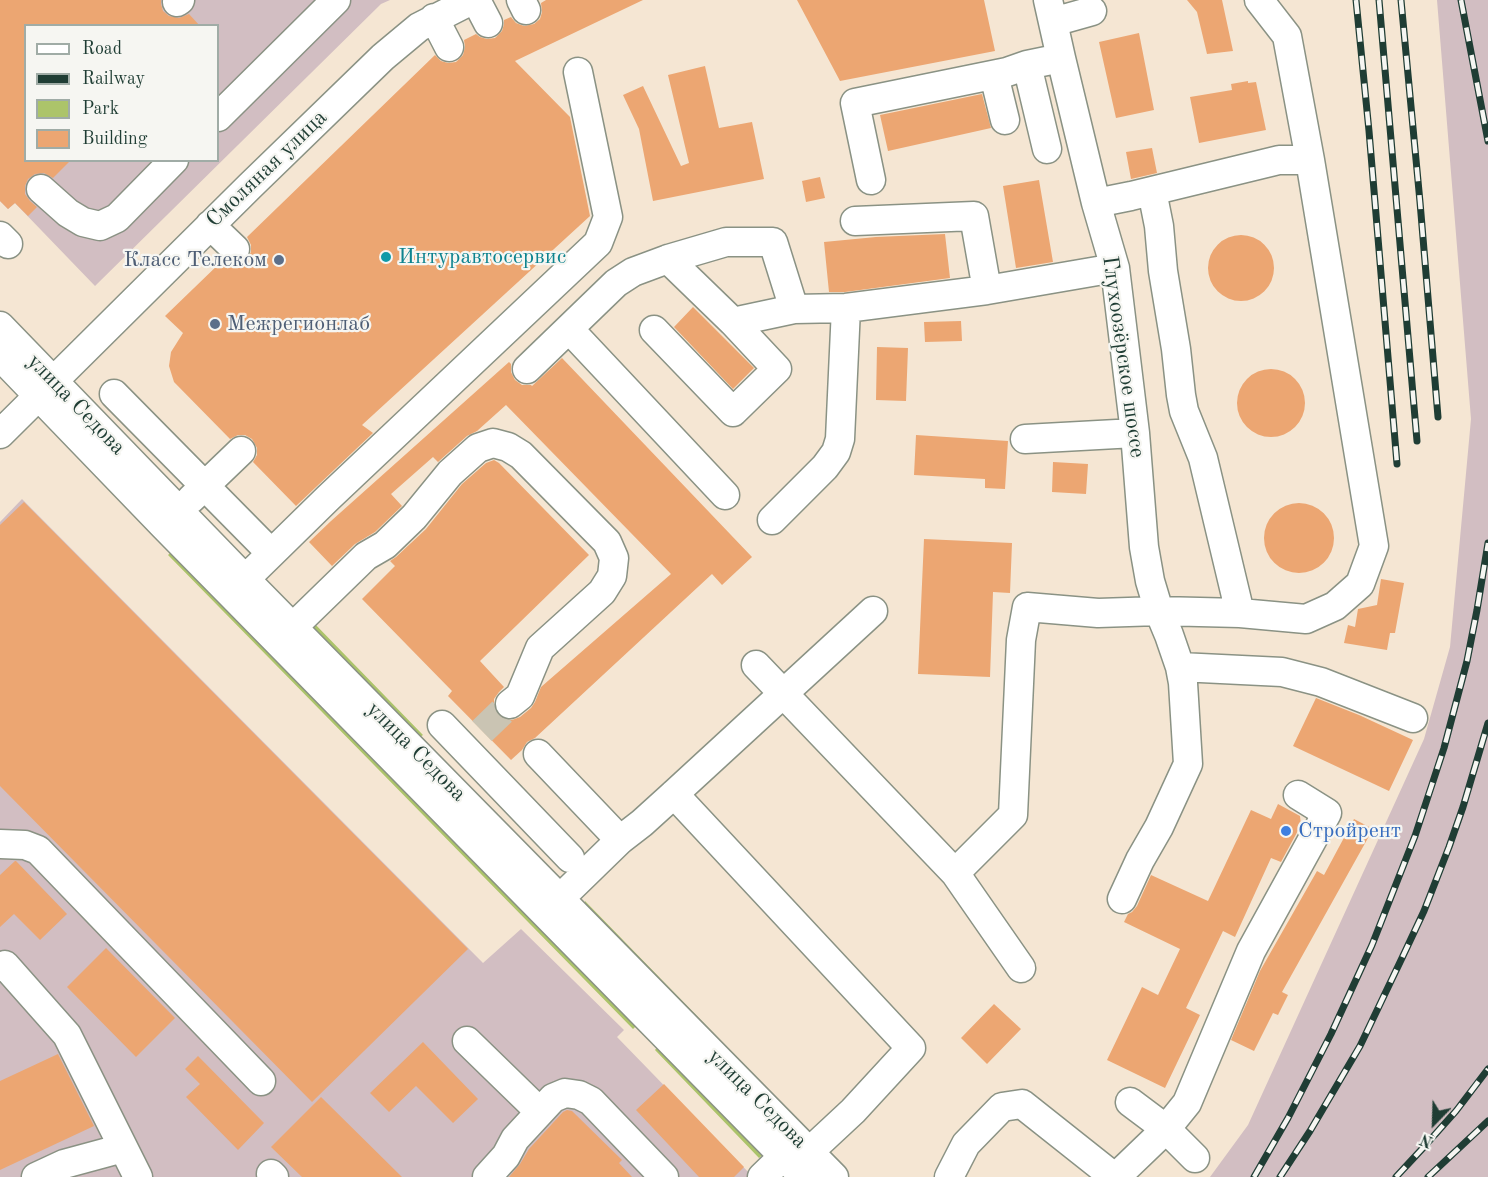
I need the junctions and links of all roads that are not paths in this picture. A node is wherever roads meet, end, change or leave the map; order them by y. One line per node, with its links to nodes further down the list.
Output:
1 (336, 0): 12 (street)
2 (1259, 0): 15 (street)
3 (479, 8): 6 (street, Смоляная улица)
4 (1051, 11): 5 (street); 8 (street, Глухоозёрское шоссе)
5 (1092, 11)
6 (434, 18): 7 (street); 22 (street, Смоляная улица)
7 (448, 47)
8 (1061, 58): 9 (street); 20 (street, Глухоозёрское шоссе)
9 (1027, 65): 11 (street); 14 (street)
10 (578, 72): 45 (street)
11 (994, 75): 13 (street); 17 (street)
12 (219, 116)
13 (1005, 120)
14 (1047, 149)
15 (1310, 160): 19 (street); 49 (street)
16 (172, 162): 18 (street)
17 (872, 180)
18 (41, 189)
19 (1152, 192): 20 (street); 49 (street)
20 (1096, 203): 25 (street, Глухоозёрское шоссе)
21 (855, 221): 26 (street)
22 (210, 225): 23 (street); 35 (street, Смоляная улица)
23 (235, 249)
24 (668, 259): 28 (street); 29 (street); 31 (street)
25 (1115, 268): 26 (street); 37 (street, Глухоозёрское шоссе)
26 (987, 290): 27 (street)
27 (846, 308): 28 (street); 44 (street)
28 (794, 309): 29 (street)
29 (733, 322): 32 (street)
30 (0, 326): 35 (street, улица Седова)
31 (568, 329): 34 (street); 42 (street)
32 (654, 330)
33 (0, 356): 35 (street, улица Седова)
34 (527, 369)
35 (46, 388): 38 (street, Смоляная улица); 43 (street, улица Седова); 46 (street, улица Седова)
36 (114, 394): 41 (street)
37 (1135, 433): 39 (street); 48 (street, Глухоозёрское шоссе)
38 (0, 434)
39 (1025, 439)
40 (241, 451): 41 (street)
41 (205, 486): 43 (street); 45 (street)
42 (725, 495)
43 (179, 511): 46 (street, улица Седова)
44 (772, 520)
45 (271, 554): 46 (street)
46 (238, 586): 50 (street, улица Седова); 59 (street, улица Седова)
47 (873, 611): 53 (street)
48 (1159, 611): 49 (street); 52 (street, Глухоозёрское шоссе); 65 (street)
49 (1240, 614)
50 (292, 627): 54 (street); 59 (street, улица Седова)
51 (756, 666): 53 (street)
52 (1180, 667): 55 (street); 66 (street, Глухоозёрское шоссе)
53 (784, 694): 60 (street); 65 (street)
54 (510, 704)
55 (1413, 718)
56 (441, 725): 57 (street)
57 (473, 740): 59 (street); 64 (street)
58 (538, 754): 62 (street)
59 (432, 783): 67 (street, улица Седова)
60 (674, 794): 62 (street); 77 (street)
61 (1298, 795): 74 (street)
62 (620, 840): 67 (street)
63 (0, 844): 71 (street)
64 (570, 858)
65 (955, 873): 69 (street)
66 (1122, 899)
67 (553, 906): 77 (street, улица Седова)
68 (0, 968): 75 (street)
69 (1022, 968)
70 (467, 1041): 73 (street)
71 (261, 1081)
72 (1130, 1102): 74 (street)
73 (540, 1112): 80 (street); 81 (street)
74 (1166, 1129): 76 (street); 85 (street)
75 (123, 1148): 78 (street); 79 (street)
76 (1195, 1158)
77 (798, 1159): 82 (street); 83 (street, улица Седова)
78 (36, 1177)
79 (138, 1177)
80 (487, 1177)
81 (664, 1177)
82 (762, 1177)
83 (834, 1177)
84 (949, 1177): 85 (street)
85 (1115, 1177)

